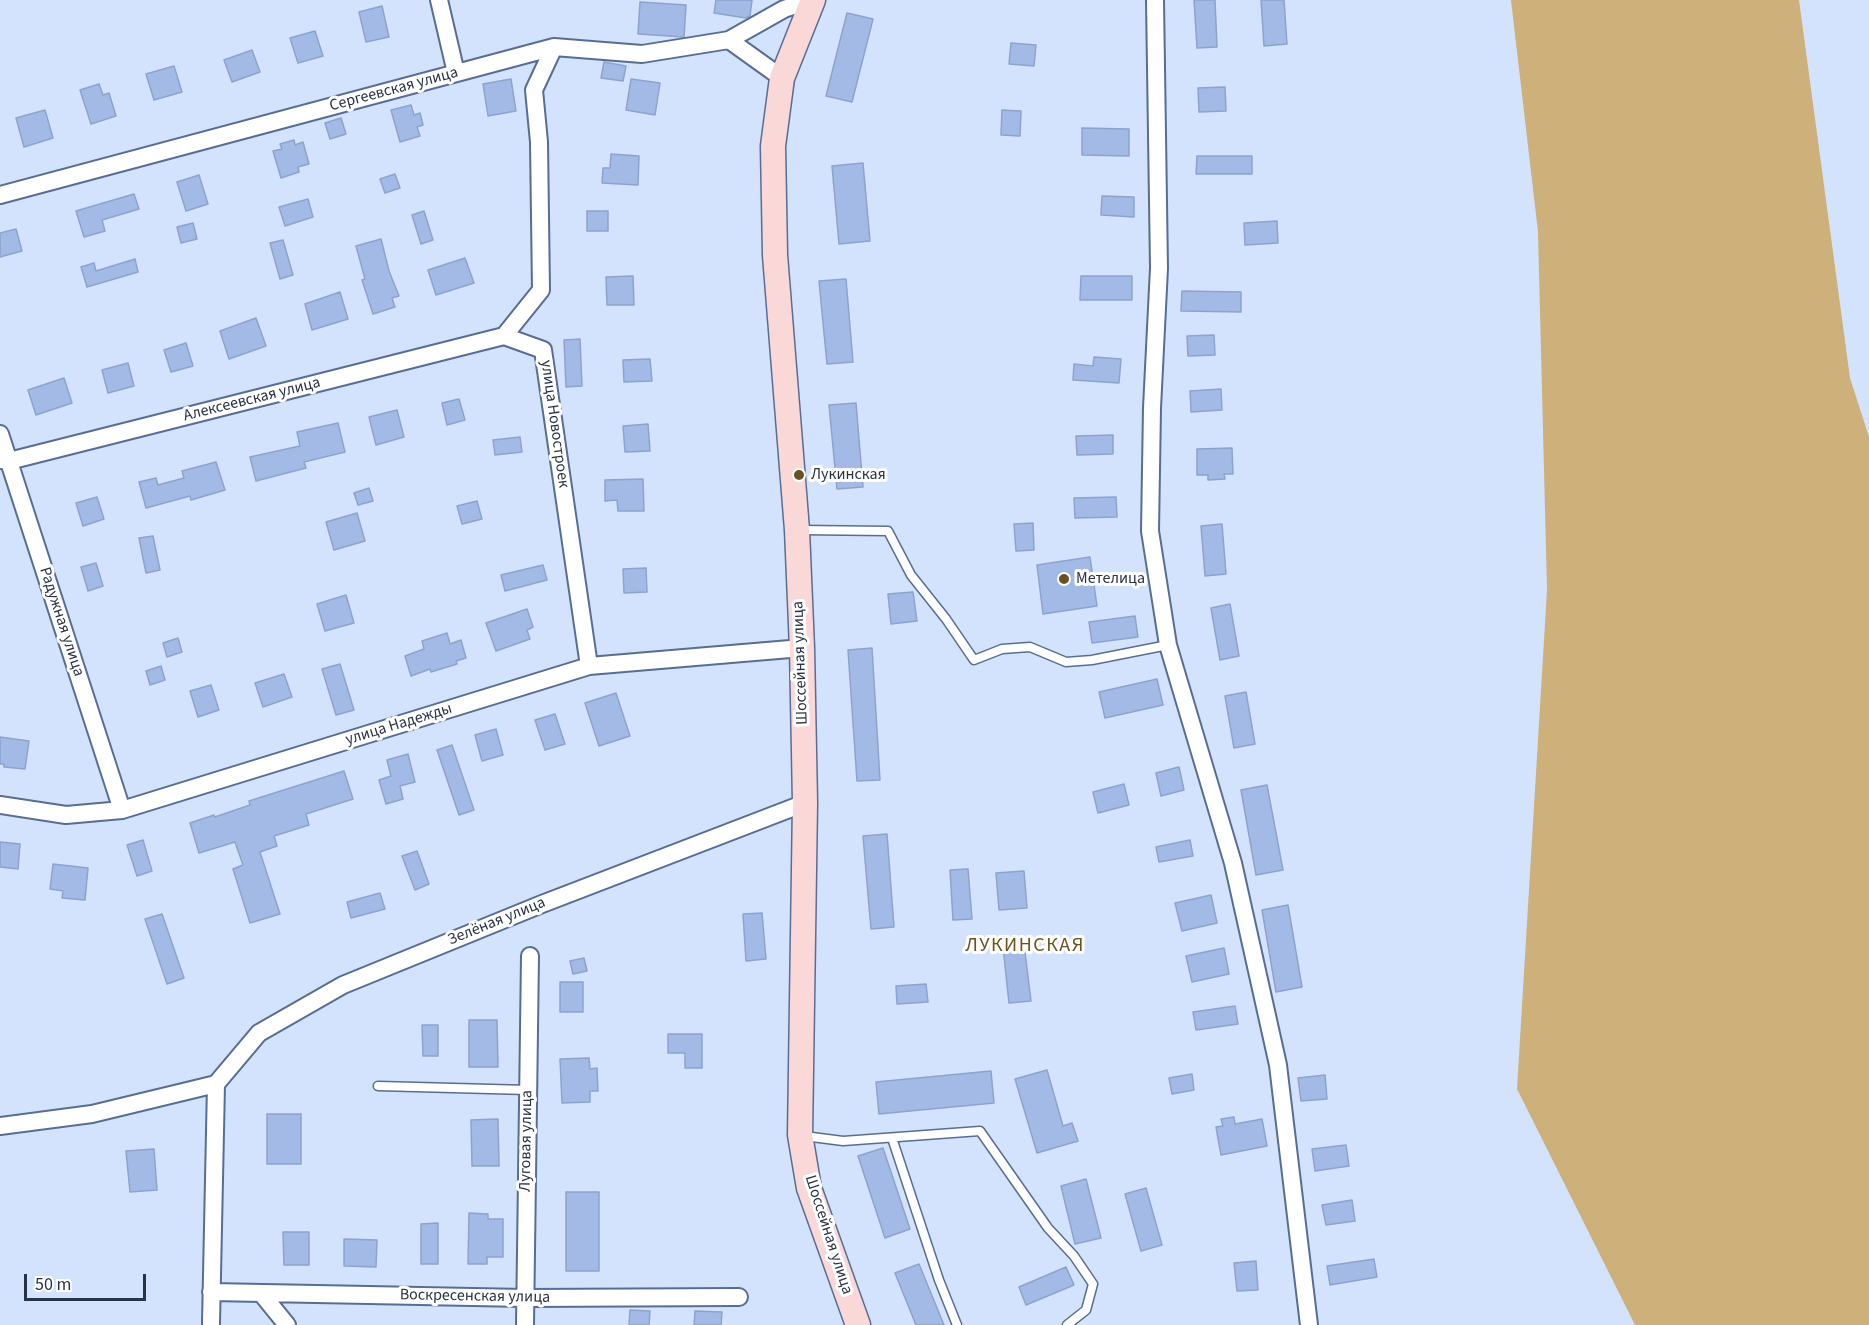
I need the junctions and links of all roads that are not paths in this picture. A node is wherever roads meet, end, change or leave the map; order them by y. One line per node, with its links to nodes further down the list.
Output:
1 (439, 0): 6 (street)
2 (813, 0): 4 (street); 7 (main road, Шоссейная улица)
3 (1155, 0): 13 (street)
4 (729, 40): 5 (street, Сергеевская улица); 7 (street)
5 (554, 46): 6 (street, Сергеевская улица); 9 (street)
6 (456, 73): 8 (street, Сергеевская улица)
7 (782, 78): 12 (main road, Шоссейная улица)
8 (0, 195)
9 (504, 336): 11 (street, Алексеевская улица); 15 (street, улица Новостроек)
10 (0, 434): 11 (street, Радужная улица)
11 (4, 460): 18 (street, Радужная улица)
12 (797, 530): 13 (lane); 14 (main road, Шоссейная улица)
13 (1168, 645): 36 (street)
14 (802, 648): 15 (street, улица Надежды); 16 (main road, Шоссейная улица)
15 (589, 666): 18 (street, улица Надежды)
16 (805, 803): 20 (street, Зелёная улица); 24 (main road, Шоссейная улица)
17 (0, 805): 18 (street, улица Надежды)
18 (122, 810)
19 (530, 956): 22 (street, Луговая улица)
20 (216, 1084): 23 (street); 26 (street)
21 (378, 1086): 22 (lane)
22 (528, 1090): 28 (street, Луговая улица)
23 (0, 1126)
24 (800, 1135): 25 (lane); 33 (main road, Шоссейная улица)
25 (892, 1138): 34 (lane); 35 (lane)
26 (211, 1292): 27 (street, Воскресенская улица); 30 (street)
27 (261, 1293): 28 (street, Воскресенская улица); 31 (street)
28 (525, 1298): 29 (street, Воскресенская улица); 32 (street, Луговая улица)
29 (739, 1298)
30 (211, 1323)
31 (287, 1325)
32 (525, 1325)
33 (858, 1325)
34 (957, 1325)
35 (1067, 1325)
36 (1309, 1325)

